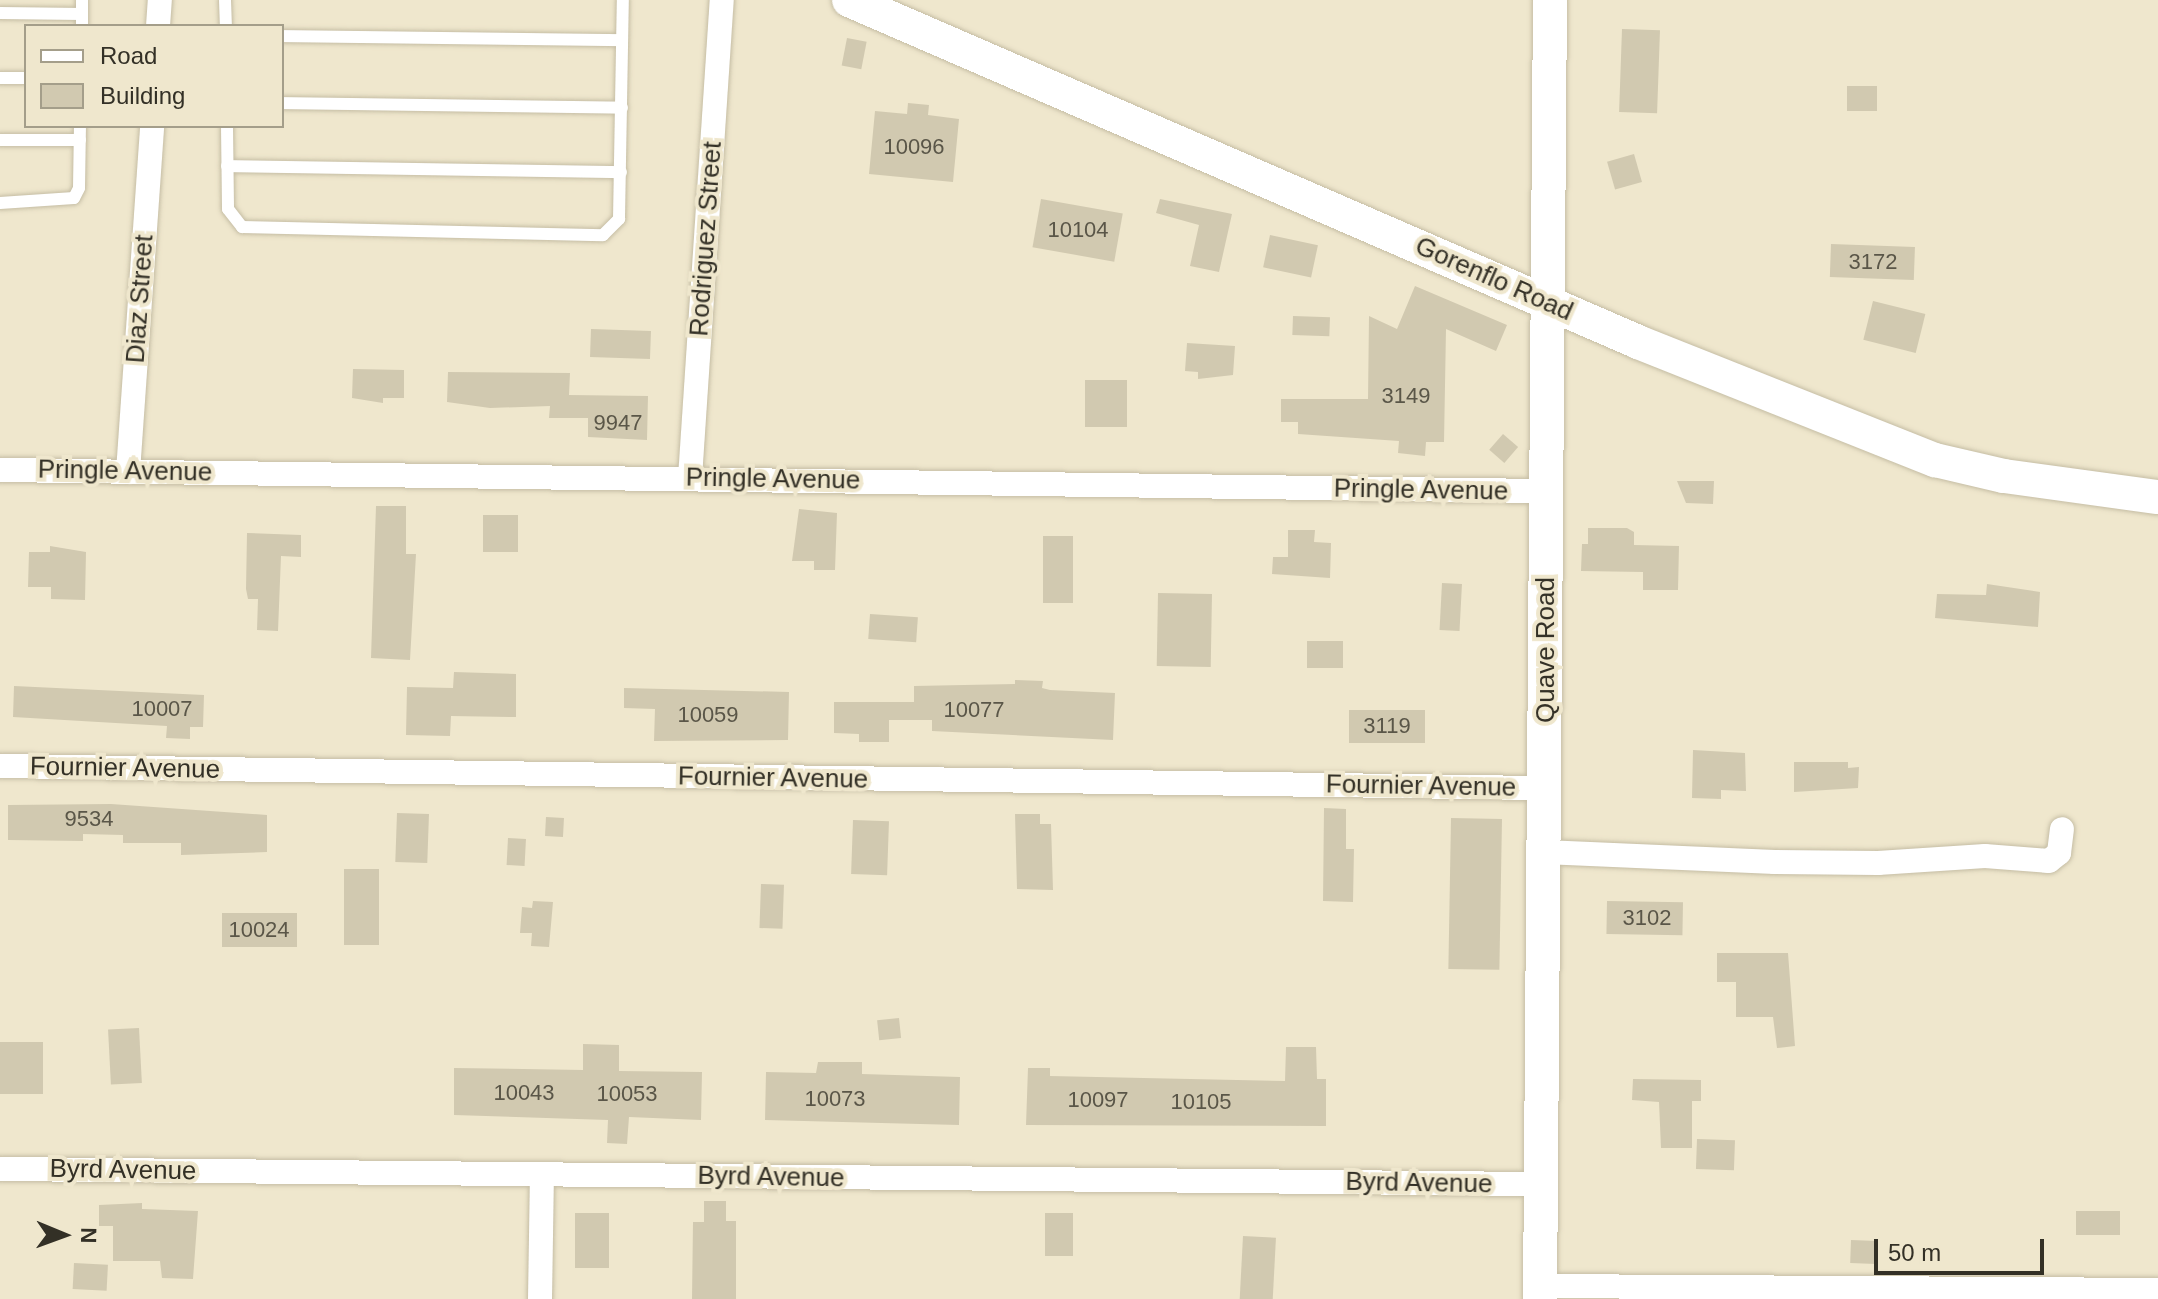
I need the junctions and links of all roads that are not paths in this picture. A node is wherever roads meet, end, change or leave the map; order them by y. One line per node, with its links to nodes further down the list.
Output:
1 (82, 0): 9 (lane)
2 (160, 0): 10 (street)
3 (225, 0): 11 (lane)
4 (623, 0): 13 (lane)
5 (722, 0): 29 (street, Rodriguez Street)
6 (849, 0): 26 (main road, Gorenflo Road)
7 (1550, 0): 26 (main road, Quave Road)
8 (0, 13): 9 (lane)
9 (82, 20)
10 (158, 24)
11 (226, 24)
12 (284, 36): 13 (lane)
13 (622, 40): 17 (lane)
14 (0, 78): 15 (lane)
15 (24, 78)
16 (284, 103): 17 (lane)
17 (622, 108): 24 (lane)
18 (80, 128): 22 (lane)
19 (152, 128): 28 (street, Diaz Street)
20 (227, 128): 23 (lane)
21 (0, 140): 22 (lane)
22 (80, 140): 25 (lane)
23 (227, 166): 24 (lane); 24 (lane)
24 (621, 172)
25 (0, 203)
26 (1546, 301): 30 (main road, Quave Road); 31 (main road, Gorenflo Road)
27 (0, 470): 28 (street, Pringle Avenue)
28 (128, 472): 29 (street, Pringle Avenue)
29 (690, 478): 30 (street, Pringle Avenue)
30 (1546, 491): 33 (main road, Quave Road)
31 (2158, 497)
32 (0, 766): 33 (street, Fournier Avenue)
33 (1546, 788): 35 (main road, Quave Road)
34 (2062, 829): 35 (street)
35 (1544, 852): 38 (main road, Quave Road)
36 (0, 1169): 37 (street, Byrd Avenue)
37 (542, 1175): 38 (street, Byrd Avenue); 41 (street)
38 (1542, 1184): 40 (main road, Quave Road)
39 (2158, 1290): 40 (street)
40 (1540, 1293)
41 (540, 1299)

